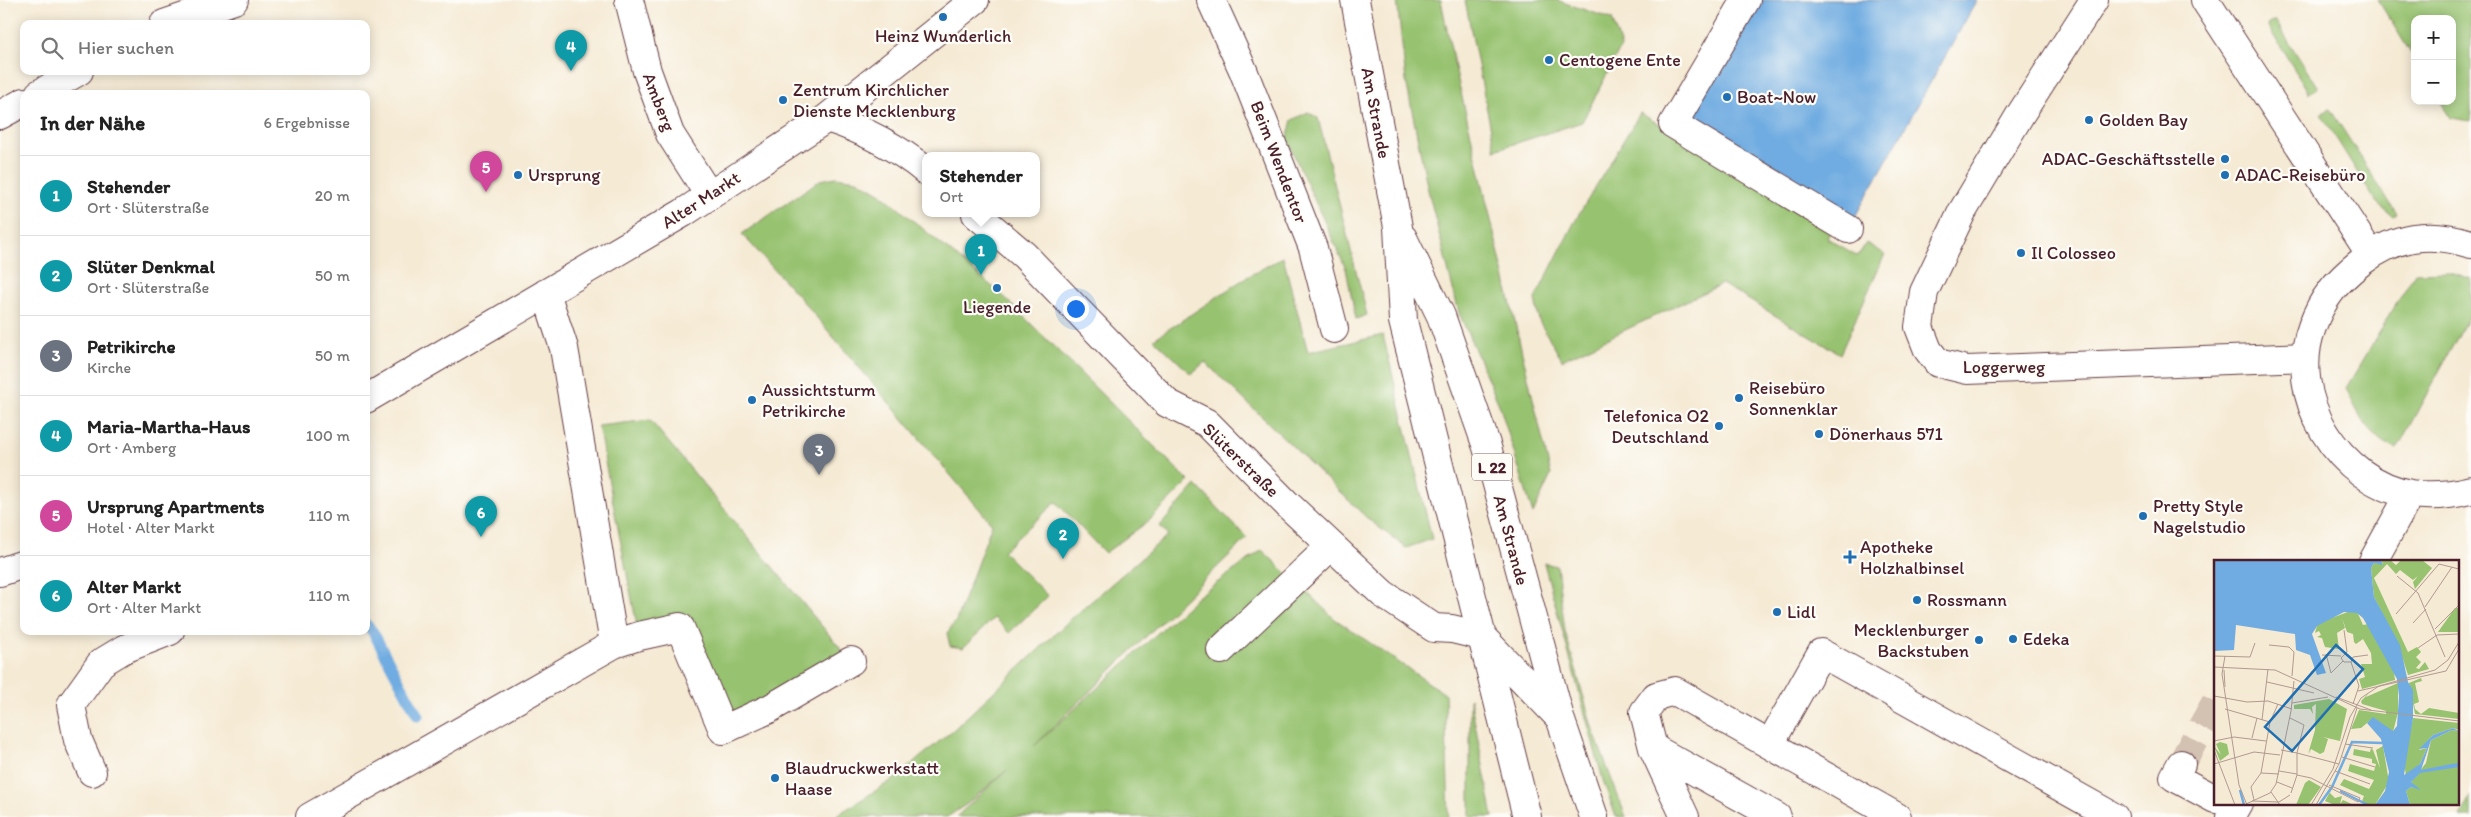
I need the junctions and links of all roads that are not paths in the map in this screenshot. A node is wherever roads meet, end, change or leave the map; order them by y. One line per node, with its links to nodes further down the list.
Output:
1 (234, 0): 9 (street)
2 (629, 0): 16 (street, Amberg)
3 (975, 0): 14 (street, Alter Markt)
4 (1211, 0): 23 (street, Beim Wendentor)
5 (1355, 0): 18 (street, Am Strande / L 22)
6 (1746, 0): 19 (street)
7 (2094, 0): 24 (street, Loggerweg)
8 (2205, 0): 21 (street)
9 (165, 15)
10 (72, 75): 11 (street)
11 (46, 90)
12 (20, 104): 13 (street)
13 (0, 115)
14 (827, 118): 15 (street); 16 (street, Alter Markt)
15 (922, 168)
16 (709, 195): 22 (street, Alter Markt)
17 (980, 217): 28 (street, Slüterstraße)
18 (1398, 227): 33 (street, Am Strande / L 22); 37 (street, Am Strande / L 22)
19 (1848, 229)
20 (2471, 244): 21 (street)
21 (2371, 254): 24 (street)
22 (546, 293): 25 (street, Alter Markt); 34 (street)
23 (1334, 329)
24 (2305, 357): 27 (street)
25 (370, 396)
26 (2471, 490): 27 (street)
27 (2410, 494): 29 (street)
28 (1331, 546): 33 (street, Slüterstraße); 35 (street)
29 (2374, 560)
30 (20, 565): 31 (street)
31 (0, 572)
32 (160, 635): 41 (street)
33 (1481, 636): 37 (street, Am Strande); 44 (street, Am Strande / L 22)
34 (614, 644): 36 (street); 43 (street)
35 (1221, 650)
36 (851, 661)
37 (1560, 718): 45 (street, Am Strande / L 22)
38 (1770, 744): 39 (street); 48 (street); 49 (street)
39 (1652, 748): 46 (street); 47 (street)
40 (2181, 764): 42 (street)
41 (92, 772)
42 (2214, 798)
43 (310, 817)
44 (1527, 817)
45 (1594, 817)
46 (1685, 817)
47 (1777, 817)
48 (1897, 817)
49 (2114, 817)

